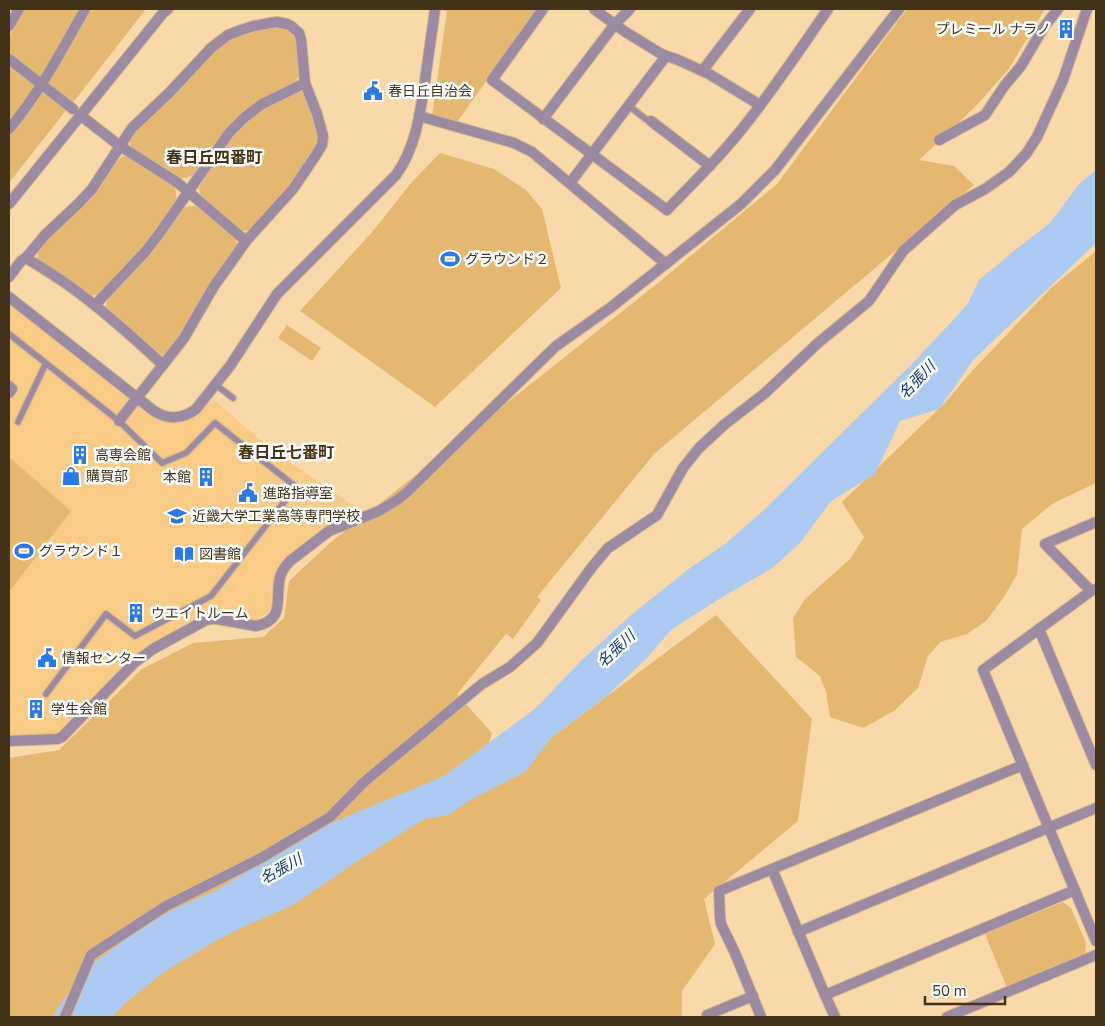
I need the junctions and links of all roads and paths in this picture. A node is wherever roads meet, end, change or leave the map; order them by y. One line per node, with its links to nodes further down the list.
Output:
1 (19, 9): 14 (street)
2 (85, 9): 19 (street)
3 (168, 9): 22 (street)
4 (436, 9): 23 (street)
5 (544, 9): 24 (street)
6 (594, 9): 13 (street)
7 (630, 9): 13 (street)
8 (750, 9): 17 (street)
9 (828, 9): 20 (street)
10 (899, 9): 36 (street)
11 (1058, 9): 27 (street)
12 (1087, 9): 67 (street)
13 (615, 24): 15 (street); 24 (street)
14 (9, 26)
15 (666, 56): 17 (street); 21 (street)
16 (9, 59): 19 (street)
17 (703, 70): 20 (street)
18 (305, 83): 28 (street); 32 (street); 34 (street)
19 (42, 85): 22 (street); 26 (street)
20 (760, 105): 30 (street)
21 (629, 106): 25 (lane); 29 (street)
22 (76, 112): 28 (street); 33 (street)
23 (420, 116): 31 (street); 43 (street)
24 (543, 119): 29 (street)
25 (650, 121): 30 (street)
26 (9, 129)
27 (939, 140)
28 (120, 146): 32 (street); 35 (street)
29 (592, 154): 30 (street); 31 (street)
30 (710, 166)
31 (570, 183): 36 (street)
32 (188, 191): 34 (street); 39 (street)
33 (9, 204)
34 (246, 242): 42 (street)
35 (26, 258): 37 (street); 39 (street)
36 (666, 264): 54 (street)
37 (9, 277)
38 (9, 297): 46 (street)
39 (95, 305): 42 (street)
40 (9, 334): 41 (lane)
41 (46, 363): 48 (lane); 49 (lane)
42 (162, 365): 46 (street)
43 (216, 385): 46 (street); 47 (lane)
44 (9, 386): 45 (street)
45 (9, 393)
46 (137, 398): 48 (street)
47 (233, 398)
48 (119, 420): 53 (lane)
49 (18, 422)
50 (1096, 522): 51 (street)
51 (1095, 591): 52 (street)
52 (1039, 629): 55 (street); 56 (street)
53 (46, 694)
54 (9, 741)
55 (1023, 765): 58 (street); 59 (street)
56 (1096, 765)
57 (1096, 808): 58 (street)
58 (1049, 828): 60 (street); 61 (street)
59 (772, 869): 61 (street); 65 (street)
60 (1075, 890): 62 (street); 64 (street)
61 (798, 932): 64 (street)
62 (1096, 941)
63 (1096, 954): 70 (street)
64 (825, 995): 69 (street)
65 (752, 996): 66 (street); 68 (street)
66 (707, 1015)
67 (65, 1017)
68 (761, 1017)
69 (834, 1017)
70 (947, 1017)

